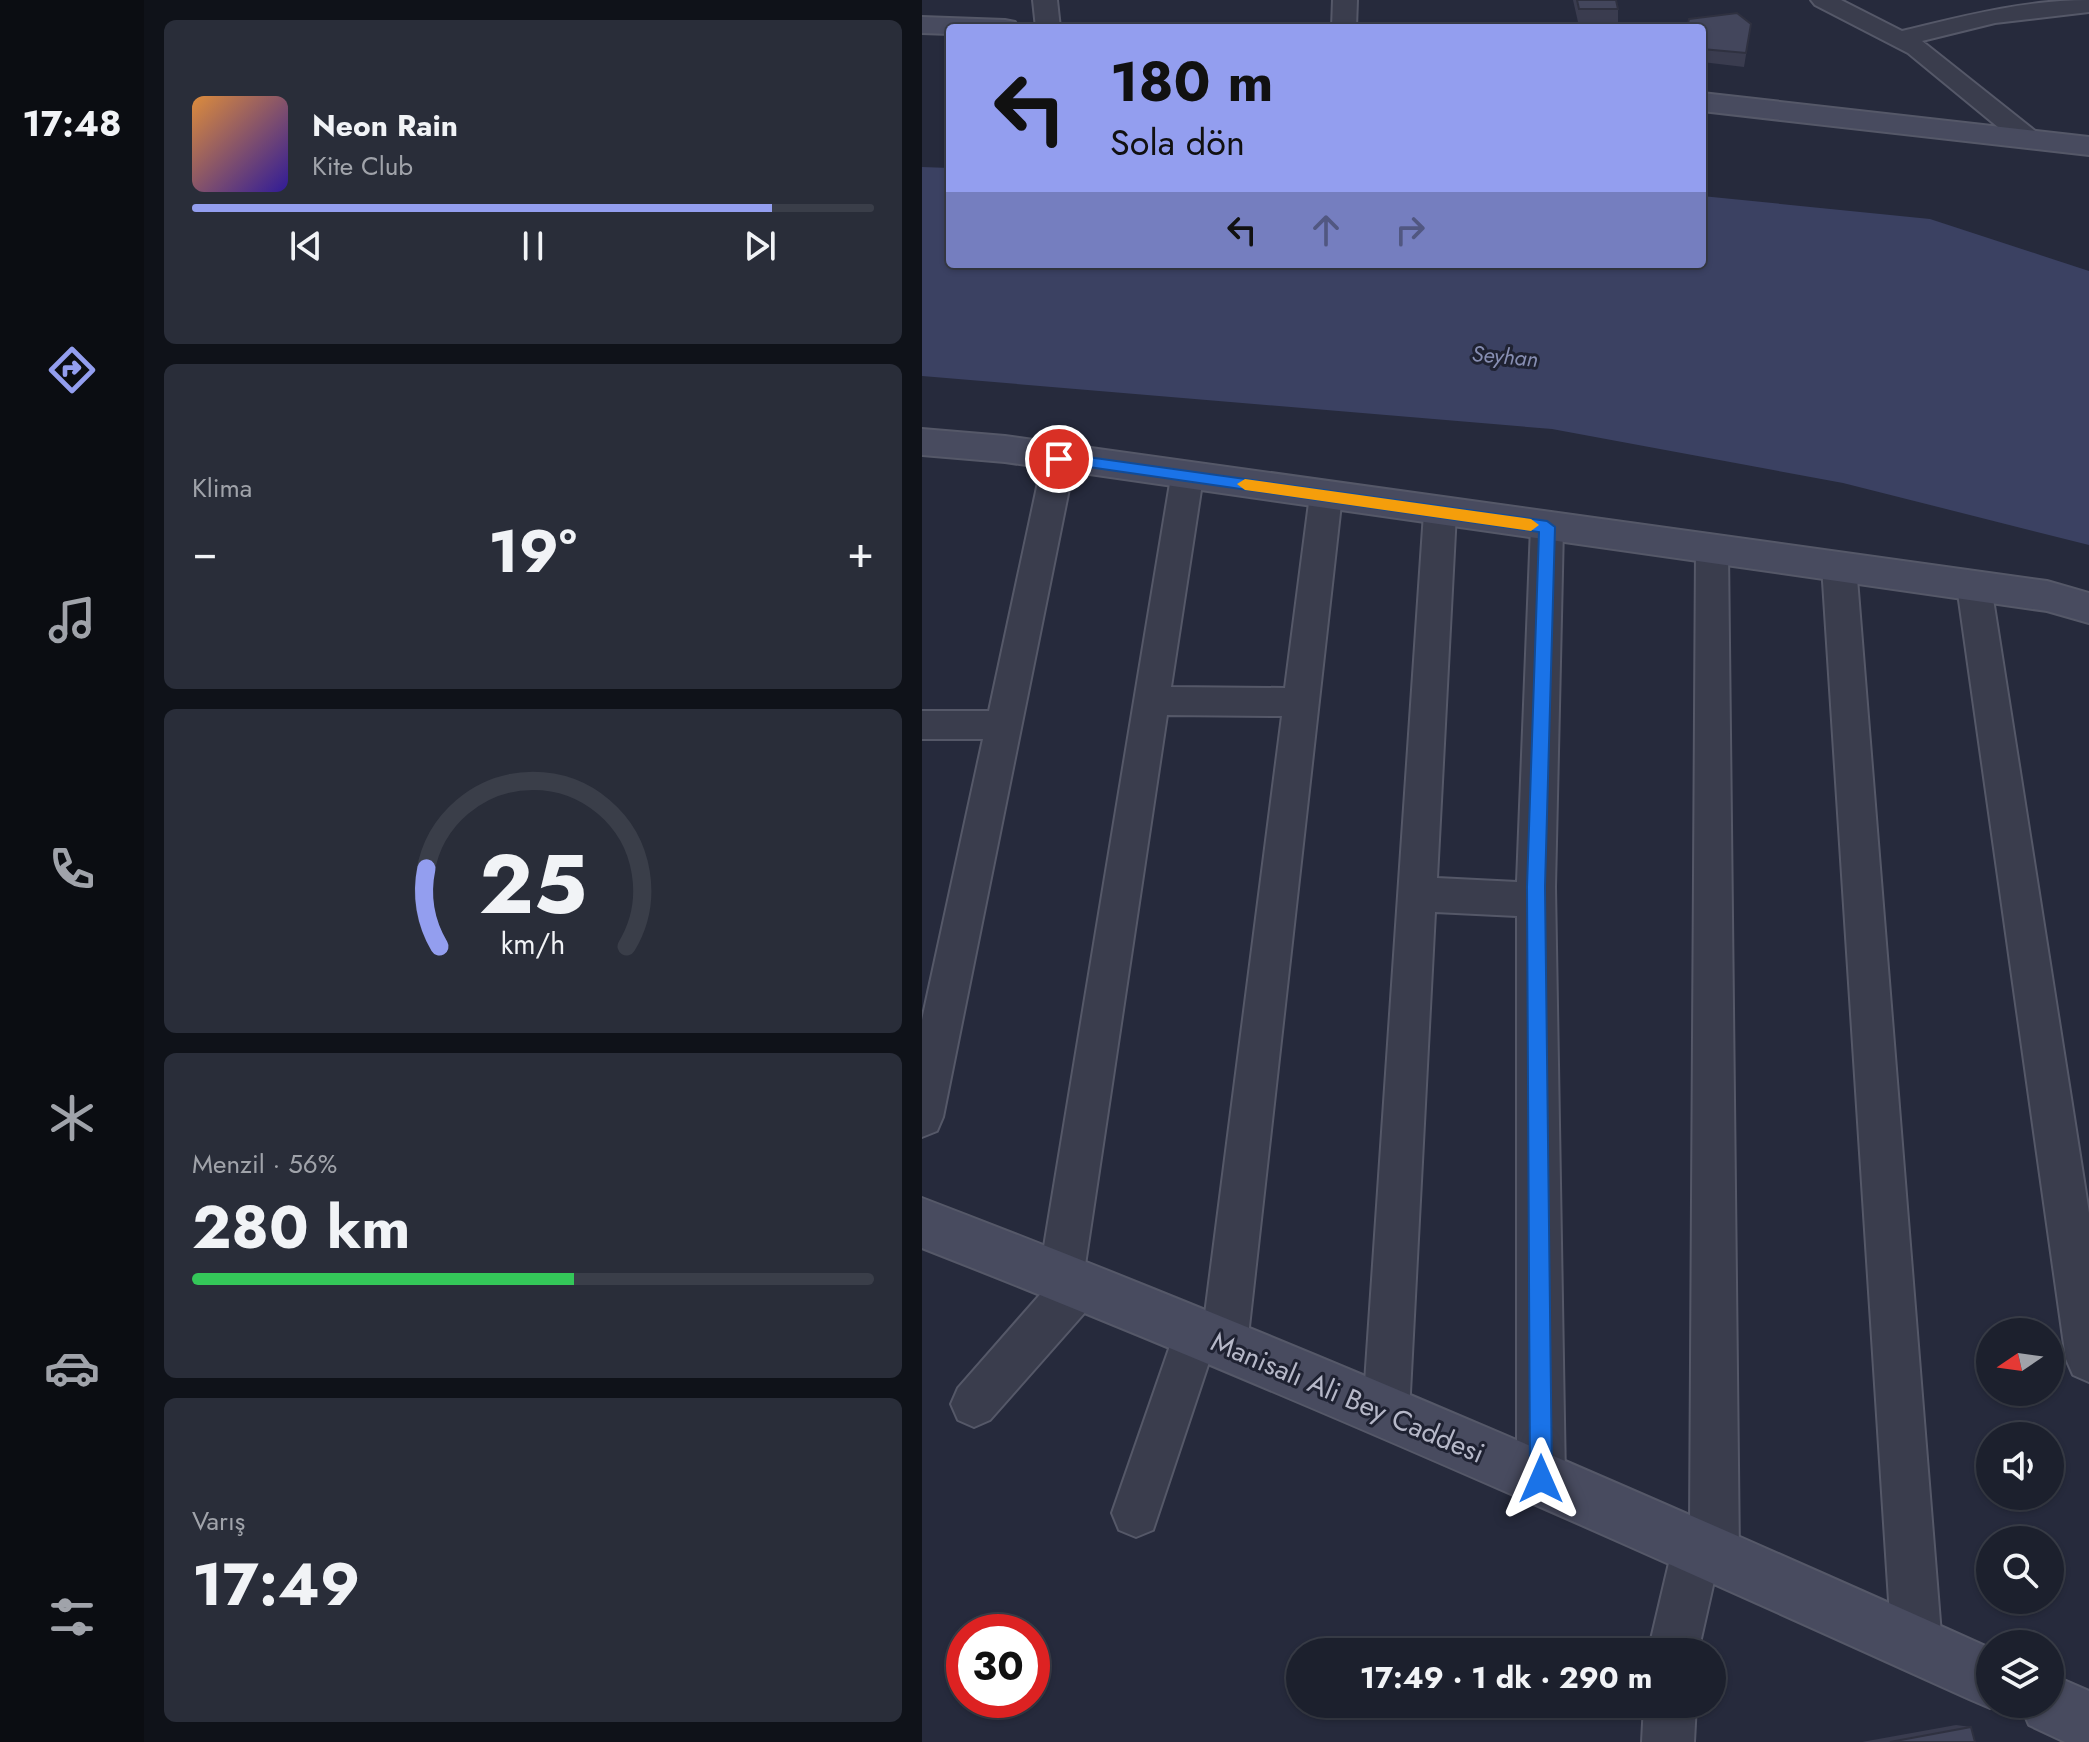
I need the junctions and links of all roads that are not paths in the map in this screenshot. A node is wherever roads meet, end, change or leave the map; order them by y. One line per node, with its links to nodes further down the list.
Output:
1 (1045, 0): 5 (street)
2 (1345, 0): 6 (street)
3 (1823, 0): 9 (street)
4 (2089, 5): 9 (street)
5 (1048, 24)
6 (1344, 24)
7 (922, 25): 8 (main road)
8 (946, 26)
9 (1899, 39): 11 (street)
10 (1706, 102): 11 (main road)
11 (2030, 140): 12 (main road)
12 (2089, 146)
13 (922, 442): 14 (main road)
14 (1059, 459): 15 (main road); 26 (street)
15 (1187, 477): 16 (main road); 23 (street)
16 (1326, 495): 17 (main road); 24 (street)
17 (1440, 513): 18 (main road); 27 (street)
18 (1547, 527): 19 (main road); 28 (street)
19 (1712, 551): 20 (main road); 38 (street)
20 (1839, 566): 21 (main road); 40 (street)
21 (1974, 586): 22 (main road); 33 (street)
22 (2089, 608)
23 (1151, 701): 24 (street); 31 (street)
24 (1300, 702): 32 (street)
25 (922, 725): 26 (street)
26 (1002, 725): 29 (street)
27 (1418, 894): 28 (street); 35 (street)
28 (1536, 900): 36 (street)
29 (922, 1117)
30 (922, 1223): 31 (main road, Manisalı Ali Bey Caddesi)
31 (1070, 1281): 32 (main road, Manisalı Ali Bey Caddesi); 34 (street)
32 (1210, 1339): 35 (main road, Manisalı Ali Bey Caddesi); 37 (street)
33 (2089, 1359)
34 (974, 1404)
35 (1386, 1412): 36 (main road, Manisalı Ali Bey Caddesi)
36 (1541, 1479): 38 (main road, Manisalı Ali Bey Caddesi)
37 (1136, 1513)
38 (1706, 1551): 39 (street); 40 (main road, Manisalı Ali Bey Caddesi)
39 (1678, 1638)
40 (1917, 1647): 41 (main road, Manisalı Ali Bey Caddesi)
41 (1976, 1672)
42 (2064, 1710): 44 (main road)
43 (1669, 1718): 45 (street)
44 (2089, 1722)
45 (1668, 1742)

